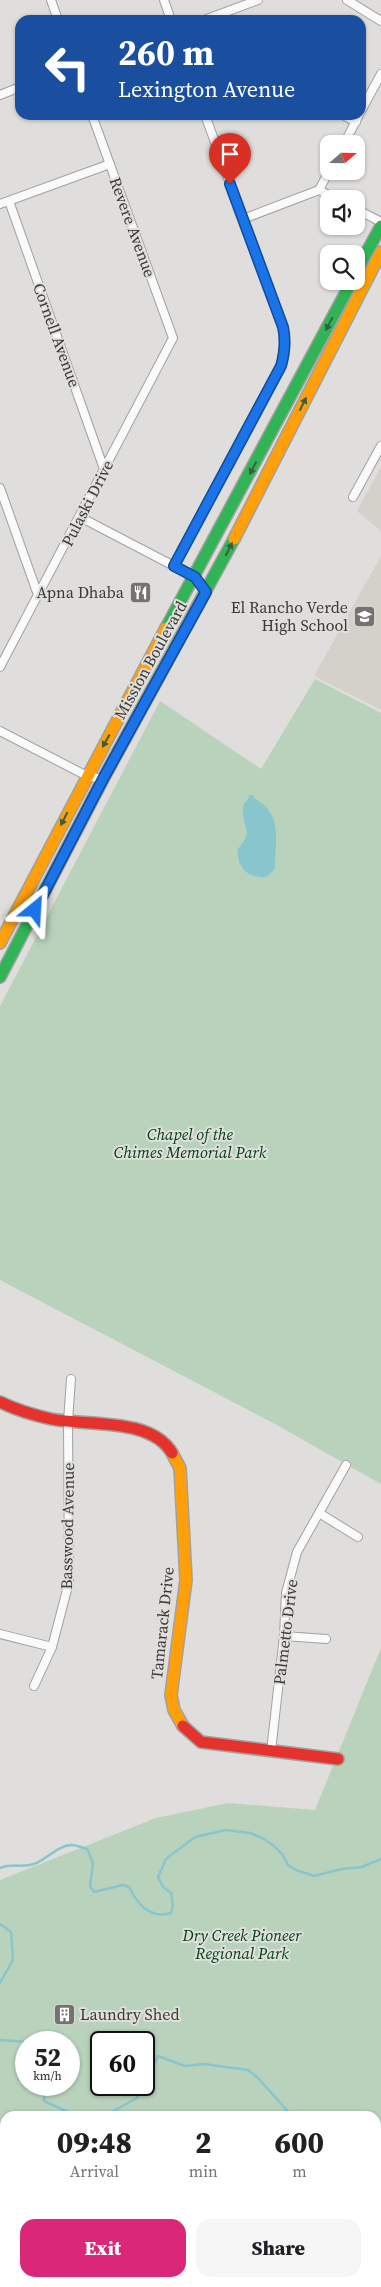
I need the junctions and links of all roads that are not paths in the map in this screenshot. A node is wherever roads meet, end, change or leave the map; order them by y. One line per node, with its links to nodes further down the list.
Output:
1 (51, 0): 5 (street)
2 (164, 0): 6 (street)
3 (258, 0): 7 (street)
4 (346, 0): 8 (street)
5 (56, 15)
6 (169, 15)
7 (218, 15)
8 (381, 21)
9 (381, 74): 12 (street)
10 (15, 89): 11 (street)
11 (0, 95)
12 (366, 102)
13 (94, 120): 17 (street, Revere Avenue)
14 (207, 120): 23 (street)
15 (357, 120): 16 (street)
16 (349, 135)
17 (110, 164): 20 (street); 28 (street, Revere Avenue)
18 (324, 180): 19 (street)
19 (319, 190): 23 (street)
20 (9, 201): 21 (street); 30 (street, Cornell Avenue)
21 (0, 204)
22 (365, 214): 24 (street)
23 (243, 219): 34 (street)
24 (381, 224): 26 (main road)
25 (381, 252): 36 (main road, Mission Boulevard, one-way to 25)
26 (365, 255)
27 (347, 290): 35 (main road, Mission Boulevard, one-way to 35)
28 (172, 338): 30 (street, Pulaski Drive)
29 (381, 446): 32 (street)
30 (104, 469): 33 (street, Pulaski Drive)
31 (0, 488): 37 (street)
32 (353, 497)
33 (80, 517): 34 (street); 37 (street, Pulaski Drive)
34 (174, 566): 35 (street)
35 (195, 577): 36 (street); 40 (main road, Mission Boulevard, one-way to 40)
36 (206, 592): 41 (main road, Mission Boulevard)
37 (38, 595): 38 (street, Pulaski Drive)
38 (0, 667)
39 (0, 730): 40 (street)
40 (87, 776): 41 (street); 42 (main road, Mission Boulevard, one-way to 42)
41 (103, 779): 43 (main road, Mission Boulevard)
42 (0, 943)
43 (0, 977)
44 (71, 1379): 46 (street, Basswood Avenue)
45 (0, 1402): 46 (main road, Tamarack Drive)
46 (68, 1421): 53 (street, Basswood Avenue); 55 (main road, Tamarack Drive)
47 (346, 1465): 48 (street, Palmetto Drive)
48 (319, 1514): 49 (street); 51 (street, Palmetto Drive)
49 (358, 1538)
50 (0, 1634): 53 (street)
51 (284, 1636): 52 (street); 55 (street, Palmetto Drive)
52 (326, 1640)
53 (52, 1648): 54 (street, Basswood Avenue)
54 (34, 1686)
55 (271, 1751): 56 (main road, Tamarack Drive)
56 (338, 1759)

